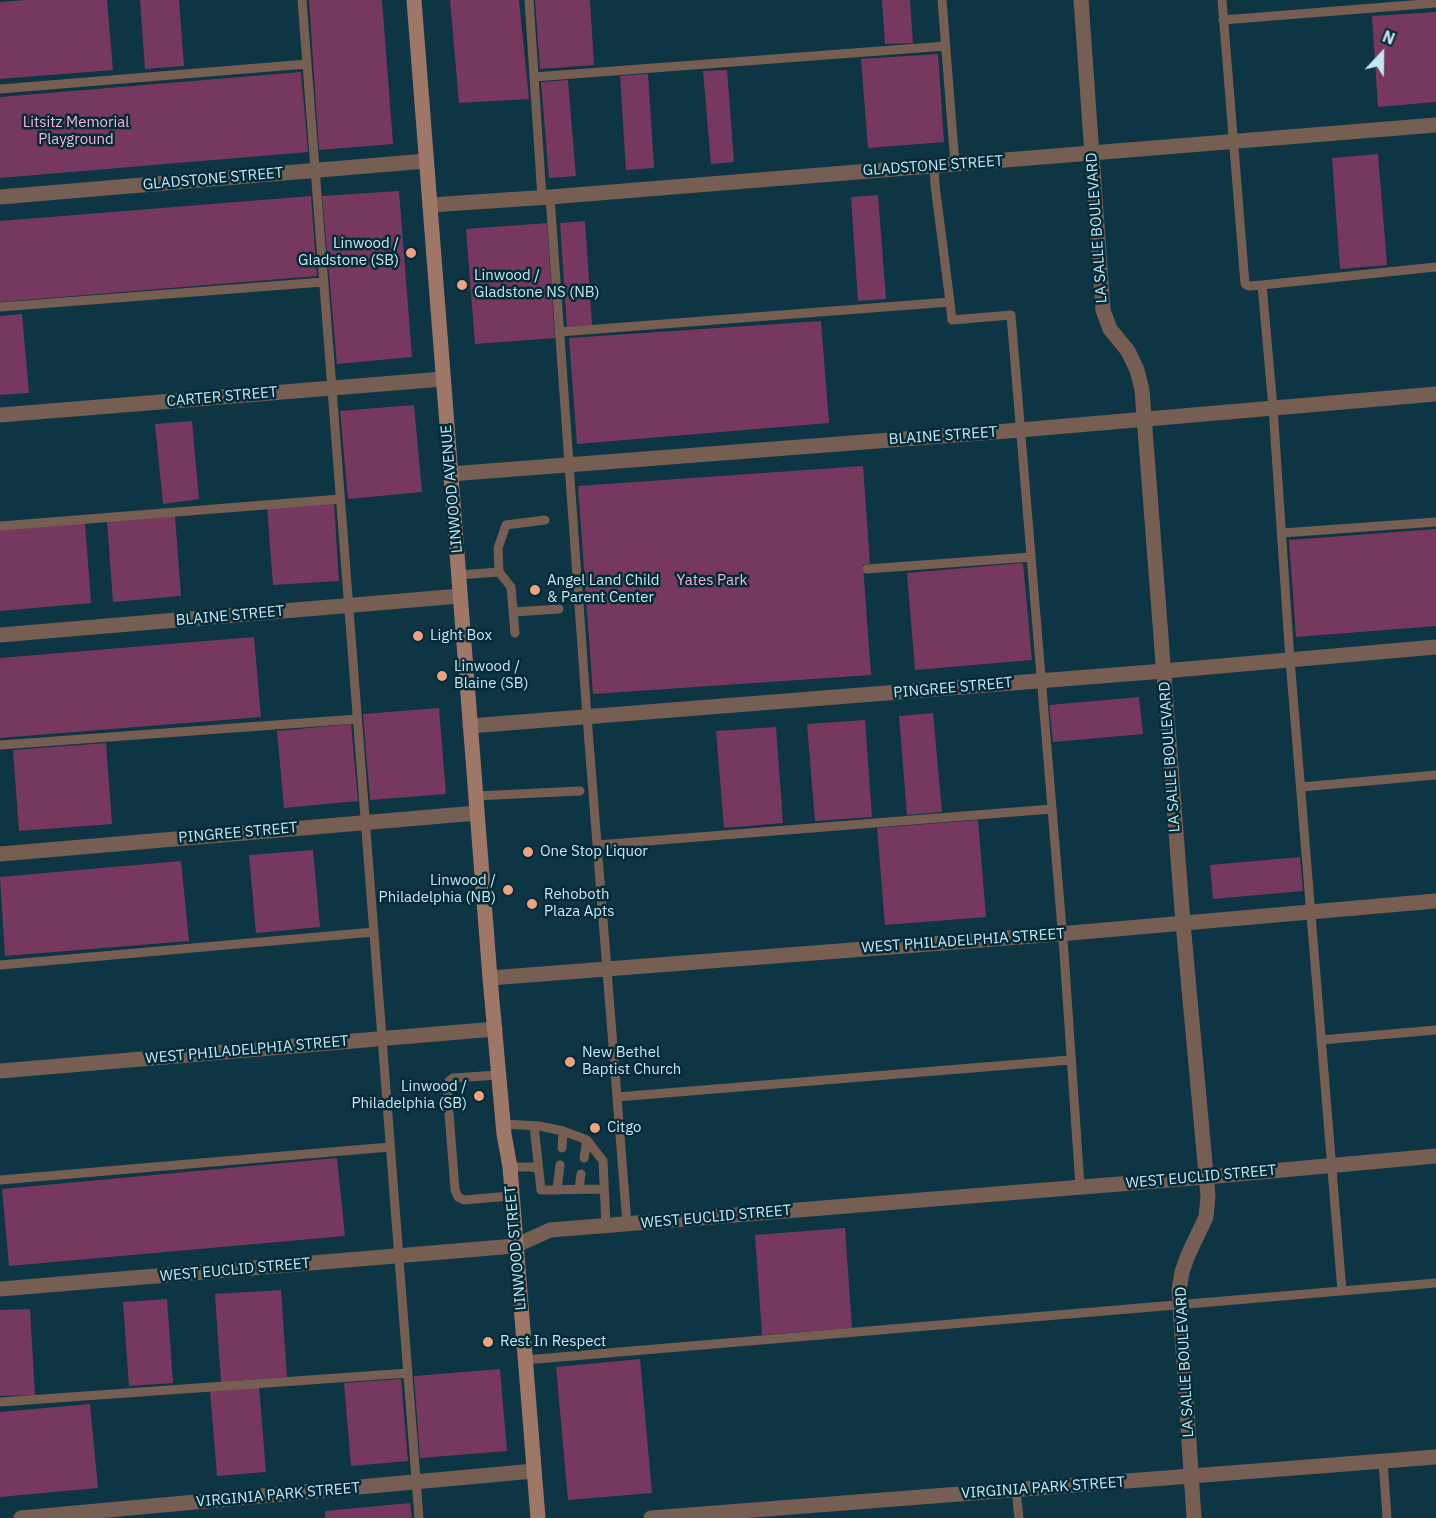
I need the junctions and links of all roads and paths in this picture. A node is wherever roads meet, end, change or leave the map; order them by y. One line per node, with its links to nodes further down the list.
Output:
1 (302, 0): 10 (lane)
2 (414, 0): 16 (street, LINWOOD AVENUE)
3 (529, 0): 11 (lane)
4 (942, 0): 9 (lane)
5 (1081, 0): 15 (street, LA SALLE BOULEVARD)
6 (1222, 0): 8 (lane)
7 (1436, 3): 8 (lane)
8 (1223, 20): 14 (lane)
9 (946, 46): 11 (lane); 17 (lane)
10 (307, 64): 12 (lane); 19 (lane)
11 (534, 77): 21 (lane)
12 (0, 89)
13 (1436, 125): 14 (street, GLADSTONE STREET)
14 (1233, 142): 15 (street, GLADSTONE STREET); 25 (lane)
15 (1091, 154): 17 (street, GLADSTONE STREET); 34 (street, LA SALLE BOULEVARD)
16 (426, 161): 19 (street, GLADSTONE STREET); 22 (street, LINWOOD AVENUE)
17 (955, 165): 18 (street, GLADSTONE STREET)
18 (934, 166): 21 (street, GLADSTONE STREET); 26 (lane)
19 (315, 171): 20 (street, GLADSTONE STREET); 24 (lane)
20 (0, 197)
21 (546, 198): 22 (street, GLADSTONE STREET); 28 (lane)
22 (430, 205): 29 (street, LINWOOD AVENUE)
23 (1436, 267): 25 (lane)
24 (323, 282): 27 (lane); 30 (lane)
25 (1262, 285): 32 (lane)
26 (950, 302): 28 (lane); 35 (lane)
27 (0, 307)
28 (559, 332): 36 (lane)
29 (443, 379): 30 (street, CARTER STREET); 37 (street, LINWOOD AVENUE)
30 (332, 388): 33 (street, CARTER STREET); 38 (lane)
31 (1436, 394): 32 (street, BLAINE STREET)
32 (1273, 408): 34 (street, BLAINE STREET); 42 (lane)
33 (0, 415)
34 (1144, 419): 35 (street, BLAINE STREET); 55 (street, LA SALLE BOULEVARD)
35 (1020, 430): 36 (street, BLAINE STREET); 43 (lane)
36 (569, 464): 37 (street, BLAINE STREET); 57 (lane)
37 (450, 474): 46 (street, LINWOOD AVENUE)
38 (340, 499): 41 (lane); 48 (lane)
39 (545, 520): 45 (lane)
40 (1436, 522): 42 (lane)
41 (0, 526)
42 (1282, 533): 54 (lane)
43 (1031, 557): 44 (lane); 56 (lane)
44 (867, 569)
45 (499, 572): 46 (lane); 50 (lane)
46 (459, 575): 47 (street, LINWOOD AVENUE)
47 (460, 596): 48 (street, BLAINE STREET); 59 (street, LINWOOD AVENUE)
48 (349, 606): 52 (street, BLAINE STREET); 58 (lane)
49 (559, 609): 50 (lane)
50 (514, 612): 51 (lane)
51 (515, 633)
52 (0, 635)
53 (1436, 647): 54 (street, PINGREE STREET)
54 (1290, 660): 55 (street, PINGREE STREET); 62 (lane)
55 (1164, 671): 56 (street, PINGREE STREET); 72 (street, LA SALLE BOULEVARD)
56 (1042, 681): 57 (street, PINGREE STREET); 65 (lane)
57 (587, 717): 59 (street, PINGREE STREET); 68 (lane)
58 (357, 719): 60 (lane); 67 (lane)
59 (470, 726): 64 (street, LINWOOD AVENUE)
60 (0, 745)
61 (1436, 775): 62 (lane)
62 (1301, 787): 71 (lane)
63 (580, 791): 64 (lane)
64 (475, 796): 66 (street, LINWOOD AVENUE)
65 (1052, 809): 68 (lane); 74 (lane)
66 (477, 813): 67 (street, PINGREE STREET); 77 (street, LINWOOD AVENUE)
67 (365, 823): 69 (street, PINGREE STREET); 73 (lane)
68 (597, 844): 76 (lane)
69 (0, 854)
70 (1436, 901): 71 (street, WEST PHILADELPHIA STREET)
71 (1311, 912): 72 (street, WEST PHILADELPHIA STREET); 81 (lane)
72 (1183, 923): 74 (street, WEST PHILADELPHIA STREET); 99 (street, LA SALLE BOULEVARD)
73 (374, 932): 75 (lane); 80 (lane)
74 (1062, 933): 76 (street, WEST PHILADELPHIA STREET); 82 (lane)
75 (0, 965)
76 (607, 969): 77 (street, WEST PHILADELPHIA STREET); 85 (lane)
77 (490, 978): 78 (street, LINWOOD STREET)
78 (495, 1029): 80 (street, WEST PHILADELPHIA STREET); 84 (street, LINWOOD STREET)
79 (1436, 1030): 81 (lane)
80 (382, 1039): 83 (street, WEST PHILADELPHIA STREET); 90 (lane)
81 (1321, 1040): 95 (lane)
82 (1070, 1060): 85 (lane); 101 (lane)
83 (0, 1071)
84 (499, 1075): 86 (street, LINWOOD STREET); 105 (lane)
85 (617, 1097): 106 (lane)
86 (503, 1124): 87 (lane); 96 (street, LINWOOD STREET)
87 (534, 1126): 88 (lane); 97 (lane)
88 (563, 1131): 89 (lane); 91 (lane)
89 (586, 1140): 93 (lane); 103 (lane)
90 (390, 1148): 100 (lane); 109 (lane)
91 (562, 1148)
92 (1436, 1156): 95 (street, WEST EUCLID STREET)
93 (584, 1158)
94 (560, 1165): 104 (lane)
95 (1331, 1165): 99 (street, WEST EUCLID STREET); 112 (lane)
96 (510, 1167): 97 (lane); 105 (street, LINWOOD STREET)
97 (538, 1169): 104 (lane)
98 (581, 1174): 102 (lane)
99 (1206, 1177): 101 (street, WEST EUCLID STREET); 113 (street, LA SALLE BOULEVARD)
100 (0, 1180)
101 (1080, 1186): 106 (street, WEST EUCLID STREET)
102 (579, 1189): 103 (lane); 104 (lane)
103 (604, 1189): 107 (lane)
104 (557, 1190)
105 (510, 1196): 108 (street, LINWOOD STREET)
106 (627, 1224): 107 (street, WEST EUCLID STREET)
107 (606, 1226): 108 (street, WEST EUCLID STREET)
108 (515, 1246): 109 (street, WEST EUCLID STREET); 114 (street, LINWOOD STREET)
109 (399, 1256): 111 (street, WEST EUCLID STREET); 115 (lane)
110 (1436, 1283): 112 (lane)
111 (0, 1289)
112 (1342, 1291): 113 (lane)
113 (1179, 1305): 114 (lane); 120 (street, LA SALLE BOULEVARD)
114 (525, 1360): 119 (street, LINWOOD STREET)
115 (408, 1373): 116 (lane); 121 (lane)
116 (0, 1402)
117 (1436, 1457): 118 (street, VIRGINIA PARK STREET)
118 (1383, 1461): 120 (street, VIRGINIA PARK STREET); 129 (lane)
119 (534, 1471): 121 (street, VIRGINIA PARK STREET); 125 (street, LINWOOD STREET)
120 (1191, 1476): 122 (street, VIRGINIA PARK STREET); 128 (street, LA SALLE BOULEVARD)
121 (416, 1482): 123 (street, VIRGINIA PARK STREET); 124 (lane)
122 (1016, 1490): 126 (street, VIRGINIA PARK STREET); 127 (lane)
123 (21, 1518)
124 (419, 1518)
125 (538, 1518)
126 (651, 1518)
127 (1019, 1518)
128 (1194, 1518)
129 (1387, 1518)

